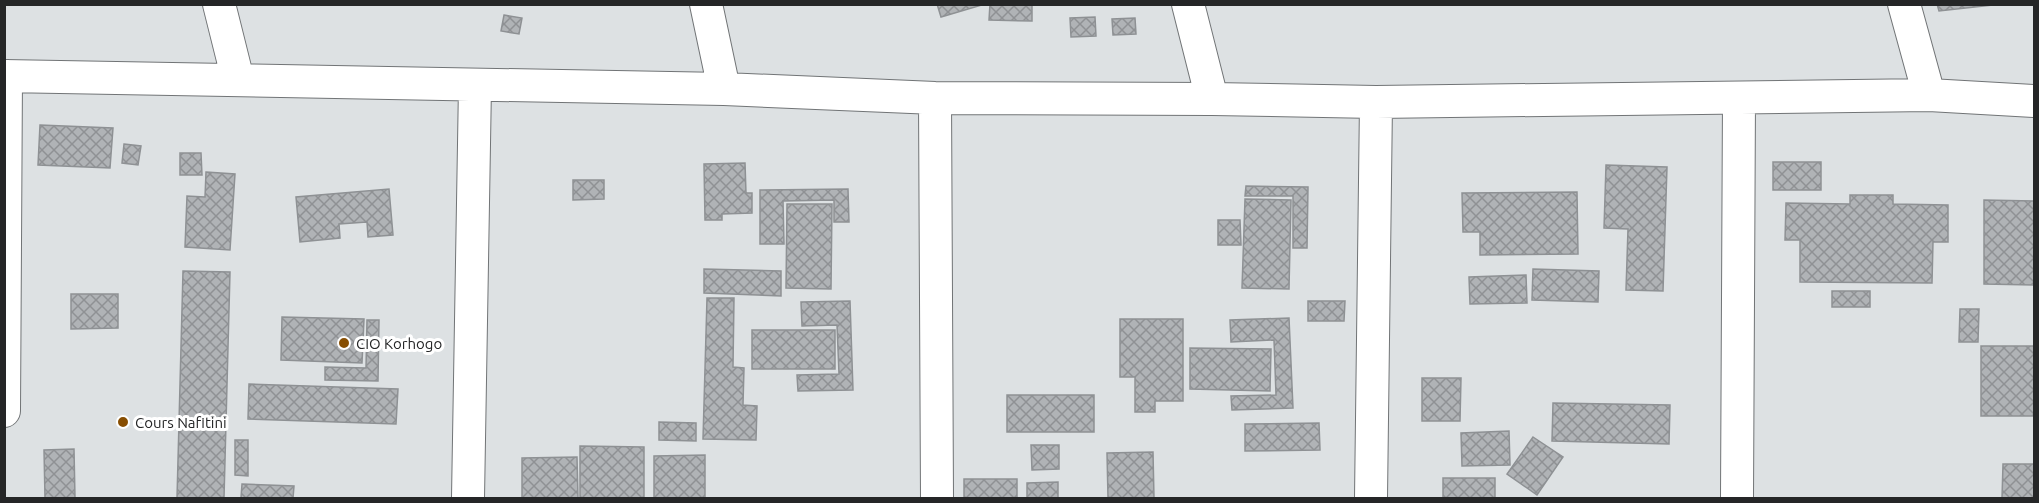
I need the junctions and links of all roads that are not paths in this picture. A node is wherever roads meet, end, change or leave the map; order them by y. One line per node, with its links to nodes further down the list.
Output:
1 (219, 4): 6 (street)
2 (706, 4): 8 (street)
3 (1188, 4): 11 (street)
4 (1904, 4): 9 (street)
5 (5, 76): 6 (street); 15 (street)
6 (238, 80): 7 (street)
7 (475, 85): 8 (street); 16 (street)
8 (724, 89): 10 (street)
9 (1929, 95): 12 (street); 13 (street)
10 (935, 98): 11 (street); 17 (street)
11 (1212, 99): 14 (street)
12 (1738, 99): 14 (street); 19 (street)
13 (2034, 101)
14 (1376, 102): 18 (street)
15 (4, 411)
16 (468, 498)
17 (937, 498)
18 (1371, 498)
19 (1737, 498)

